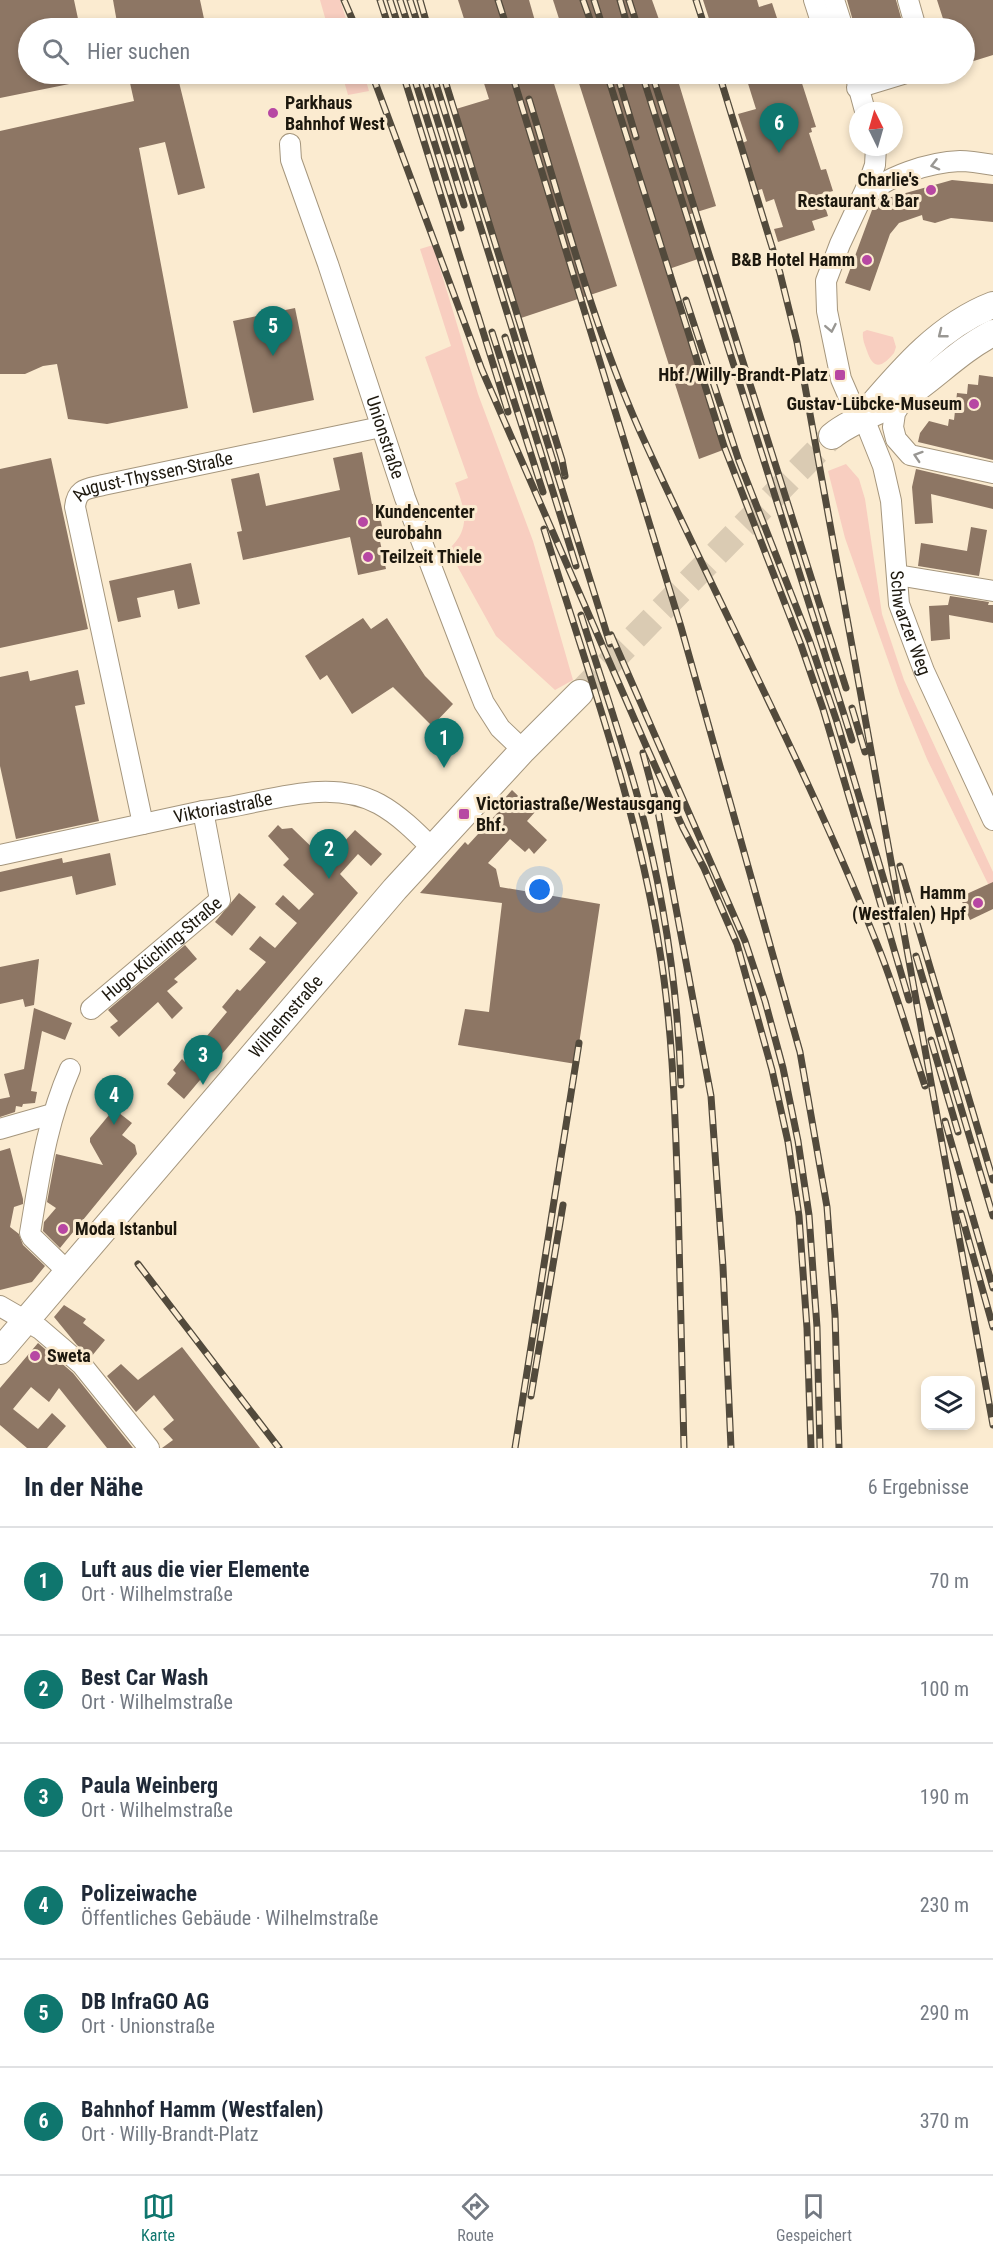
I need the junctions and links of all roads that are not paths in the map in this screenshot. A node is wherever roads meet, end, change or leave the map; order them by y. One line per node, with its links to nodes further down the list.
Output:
1 (814, 0): 4 (street)
2 (834, 0): 5 (street)
3 (908, 0): 6 (street)
4 (820, 18)
5 (840, 18)
6 (913, 18)
7 (857, 84): 8 (street)
8 (862, 102)
9 (290, 144): 17 (street, Unionstraße)
10 (876, 156): 12 (street, Schwarzer Weg)
11 (993, 165): 12 (street, one-way to 12)
12 (855, 210): 16 (street, Schwarzer Weg, one-way to 16)
13 (993, 305): 16 (main road, one-way to 16)
14 (993, 333): 15 (main road)
15 (905, 397): 16 (main road); 19 (street, one-way to 15)
16 (863, 416): 18 (main road); 20 (street, Schwarzer Weg)
17 (381, 427): 23 (street, Unionstraße); 26 (street, August-Thyssen-Straße)
18 (832, 436)
19 (993, 473)
20 (897, 575): 21 (street); 25 (street, Schwarzer Weg)
21 (993, 591)
22 (580, 693): 23 (main road, Wilhelmstraße)
23 (523, 750): 27 (main road, Wilhelmstraße)
24 (203, 812): 26 (street, Viktoriastraße); 27 (street, Viktoriastraße); 29 (street, Hugo-Küching-Straße)
25 (993, 820)
26 (143, 824): 28 (street, Viktoriastraße)
27 (432, 848): 33 (main road, Wilhelmstraße)
28 (0, 855)
29 (91, 1009)
30 (70, 1069): 31 (street)
31 (52, 1114): 32 (street); 33 (street)
32 (0, 1129)
33 (67, 1271): 35 (main road, Wilhelmstraße)
34 (0, 1306): 35 (street)
35 (25, 1320): 36 (main road, Wilhelmstraße); 37 (street)
36 (0, 1351)
37 (149, 1448)

